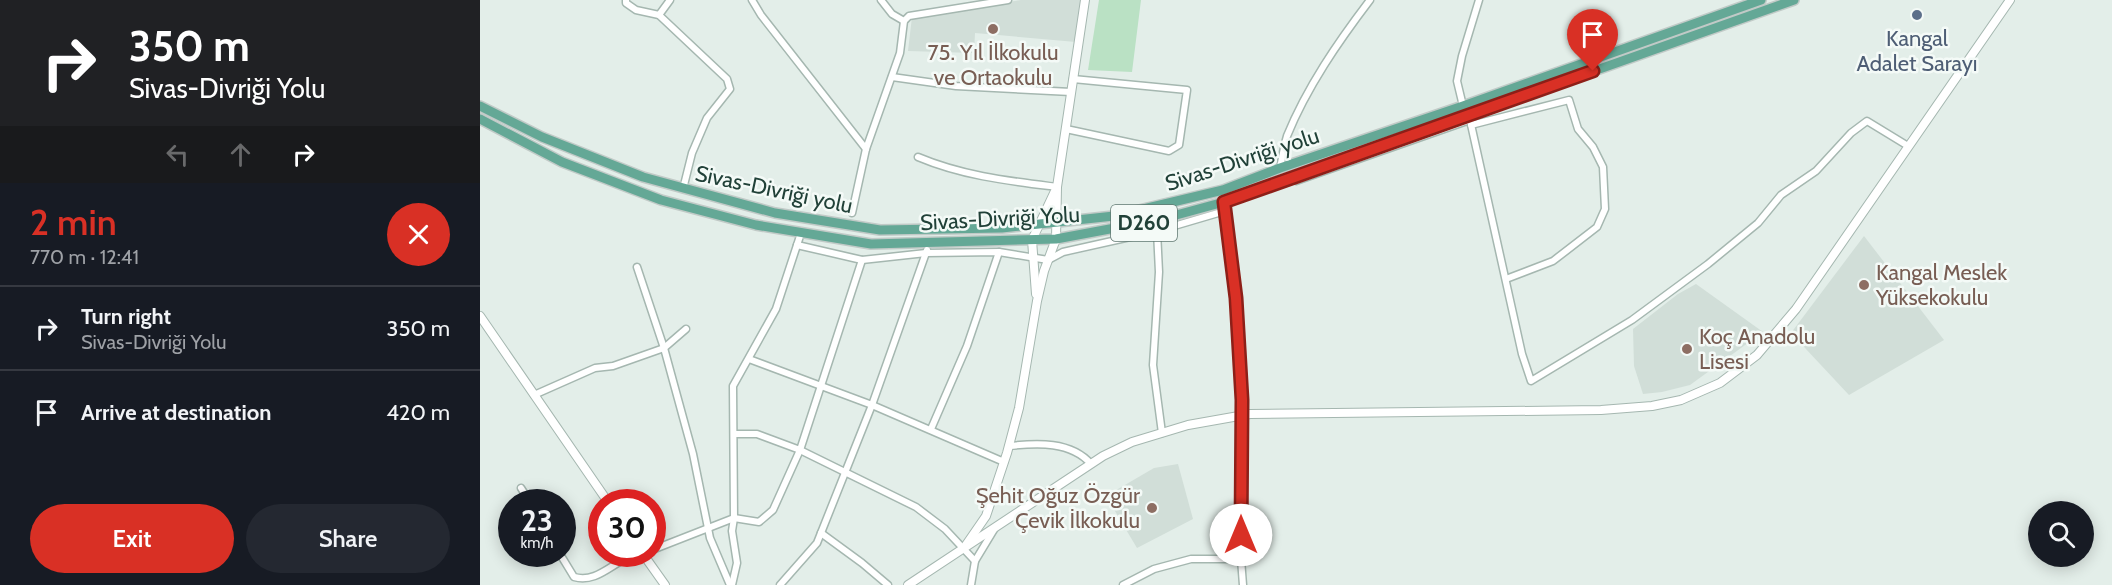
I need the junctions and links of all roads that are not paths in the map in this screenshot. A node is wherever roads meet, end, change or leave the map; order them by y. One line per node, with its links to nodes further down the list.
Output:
1 (626, 0): 13 (street)
2 (670, 0): 13 (street)
3 (752, 0): 25 (street)
4 (881, 0): 14 (street)
5 (1008, 0): 14 (street)
6 (1085, 0): 17 (street)
7 (1370, 0): 27 (street)
8 (1479, 0): 20 (street)
9 (1761, 0): 20 (main road, Sivas-Divriği yolu / D260)
10 (1794, 0): 30 (main road, Sivas-Divriği Yolu / D260)
11 (2003, 0): 15 (street)
12 (2010, 0): 15 (street)
13 (658, 15): 29 (street)
14 (904, 21): 16 (street)
15 (1971, 57): 24 (street)
16 (892, 77): 18 (street); 25 (street)
17 (1073, 79): 18 (street); 23 (street)
18 (1071, 92): 23 (street)
19 (480, 106): 29 (main road, Sivas-Divriği yolu / D260)
20 (1463, 106): 27 (main road, Sivas-Divriği yolu / D260)
21 (480, 119): 35 (main road, Sivas-Divriği Yolu / D260)
22 (1471, 125): 30 (street); 46 (street); 46 (street)
23 (1066, 129): 28 (street)
24 (1908, 146): 46 (street); 55 (street)
25 (867, 149): 31 (street)
26 (918, 157): 28 (street)
27 (1280, 168): 32 (main road, Sivas-Divriği yolu / D260)
28 (1057, 187): 32 (street); 33 (street)
29 (682, 189): 33 (main road, Sivas-Divriği yolu / D260)
30 (1224, 206): 34 (street); 36 (main road, Sivas-Divriği Yolu / D260); 55 (street)
31 (852, 213)
32 (1056, 222): 33 (main road, Sivas-Divriği yolu / D260); 36 (street)
33 (1039, 224): 37 (street)
34 (1157, 231): 44 (street); 57 (street)
35 (801, 233): 38 (main road, Sivas-Divriği Yolu / D260); 39 (street)
36 (1056, 239): 37 (main road, Sivas-Divriği Yolu / D260); 44 (street)
37 (1032, 240): 38 (main road, Sivas-Divriği Yolu / D260); 42 (street)
38 (929, 242): 41 (street)
39 (797, 245): 43 (street); 51 (street)
40 (999, 252): 41 (street); 42 (street); 56 (street)
41 (926, 253): 43 (street); 54 (street)
42 (1033, 257): 44 (street); 47 (street)
43 (862, 260): 52 (street)
44 (1048, 260): 47 (street)
45 (637, 267): 50 (street)
46 (1506, 279)
47 (1036, 301): 59 (street)
48 (480, 316): 53 (street)
49 (686, 329): 50 (street)
50 (663, 348): 53 (street); 67 (street)
51 (749, 359): 52 (street); 58 (street)
52 (821, 385): 54 (street); 60 (street)
53 (534, 395): 64 (street)
54 (872, 405): 56 (street); 63 (street)
55 (1240, 416): 57 (street); 71 (street)
56 (931, 429): 61 (street)
57 (1162, 433): 62 (street)
58 (734, 435): 60 (street); 65 (street)
59 (1009, 446): 61 (street); 62 (street)
60 (800, 450): 63 (street); 65 (street)
61 (1004, 462): 70 (street)
62 (1091, 464): 66 (street)
63 (845, 472): 68 (street); 70 (street)
64 (599, 489)
65 (734, 518): 67 (street); 77 (street)
66 (995, 528): 70 (street); 72 (street)
67 (708, 529): 69 (street); 77 (street)
68 (821, 533): 78 (street); 79 (street)
69 (666, 545)
70 (964, 549): 72 (street); 80 (street)
71 (1241, 559): 82 (street); 83 (street)
72 (975, 561): 81 (street)
73 (568, 567): 74 (street)
74 (612, 567)
75 (653, 567): 76 (street)
76 (665, 585)
77 (731, 585)
78 (782, 585)
79 (888, 585)
80 (910, 585)
81 (970, 585)
82 (1123, 585)
83 (1243, 585)

